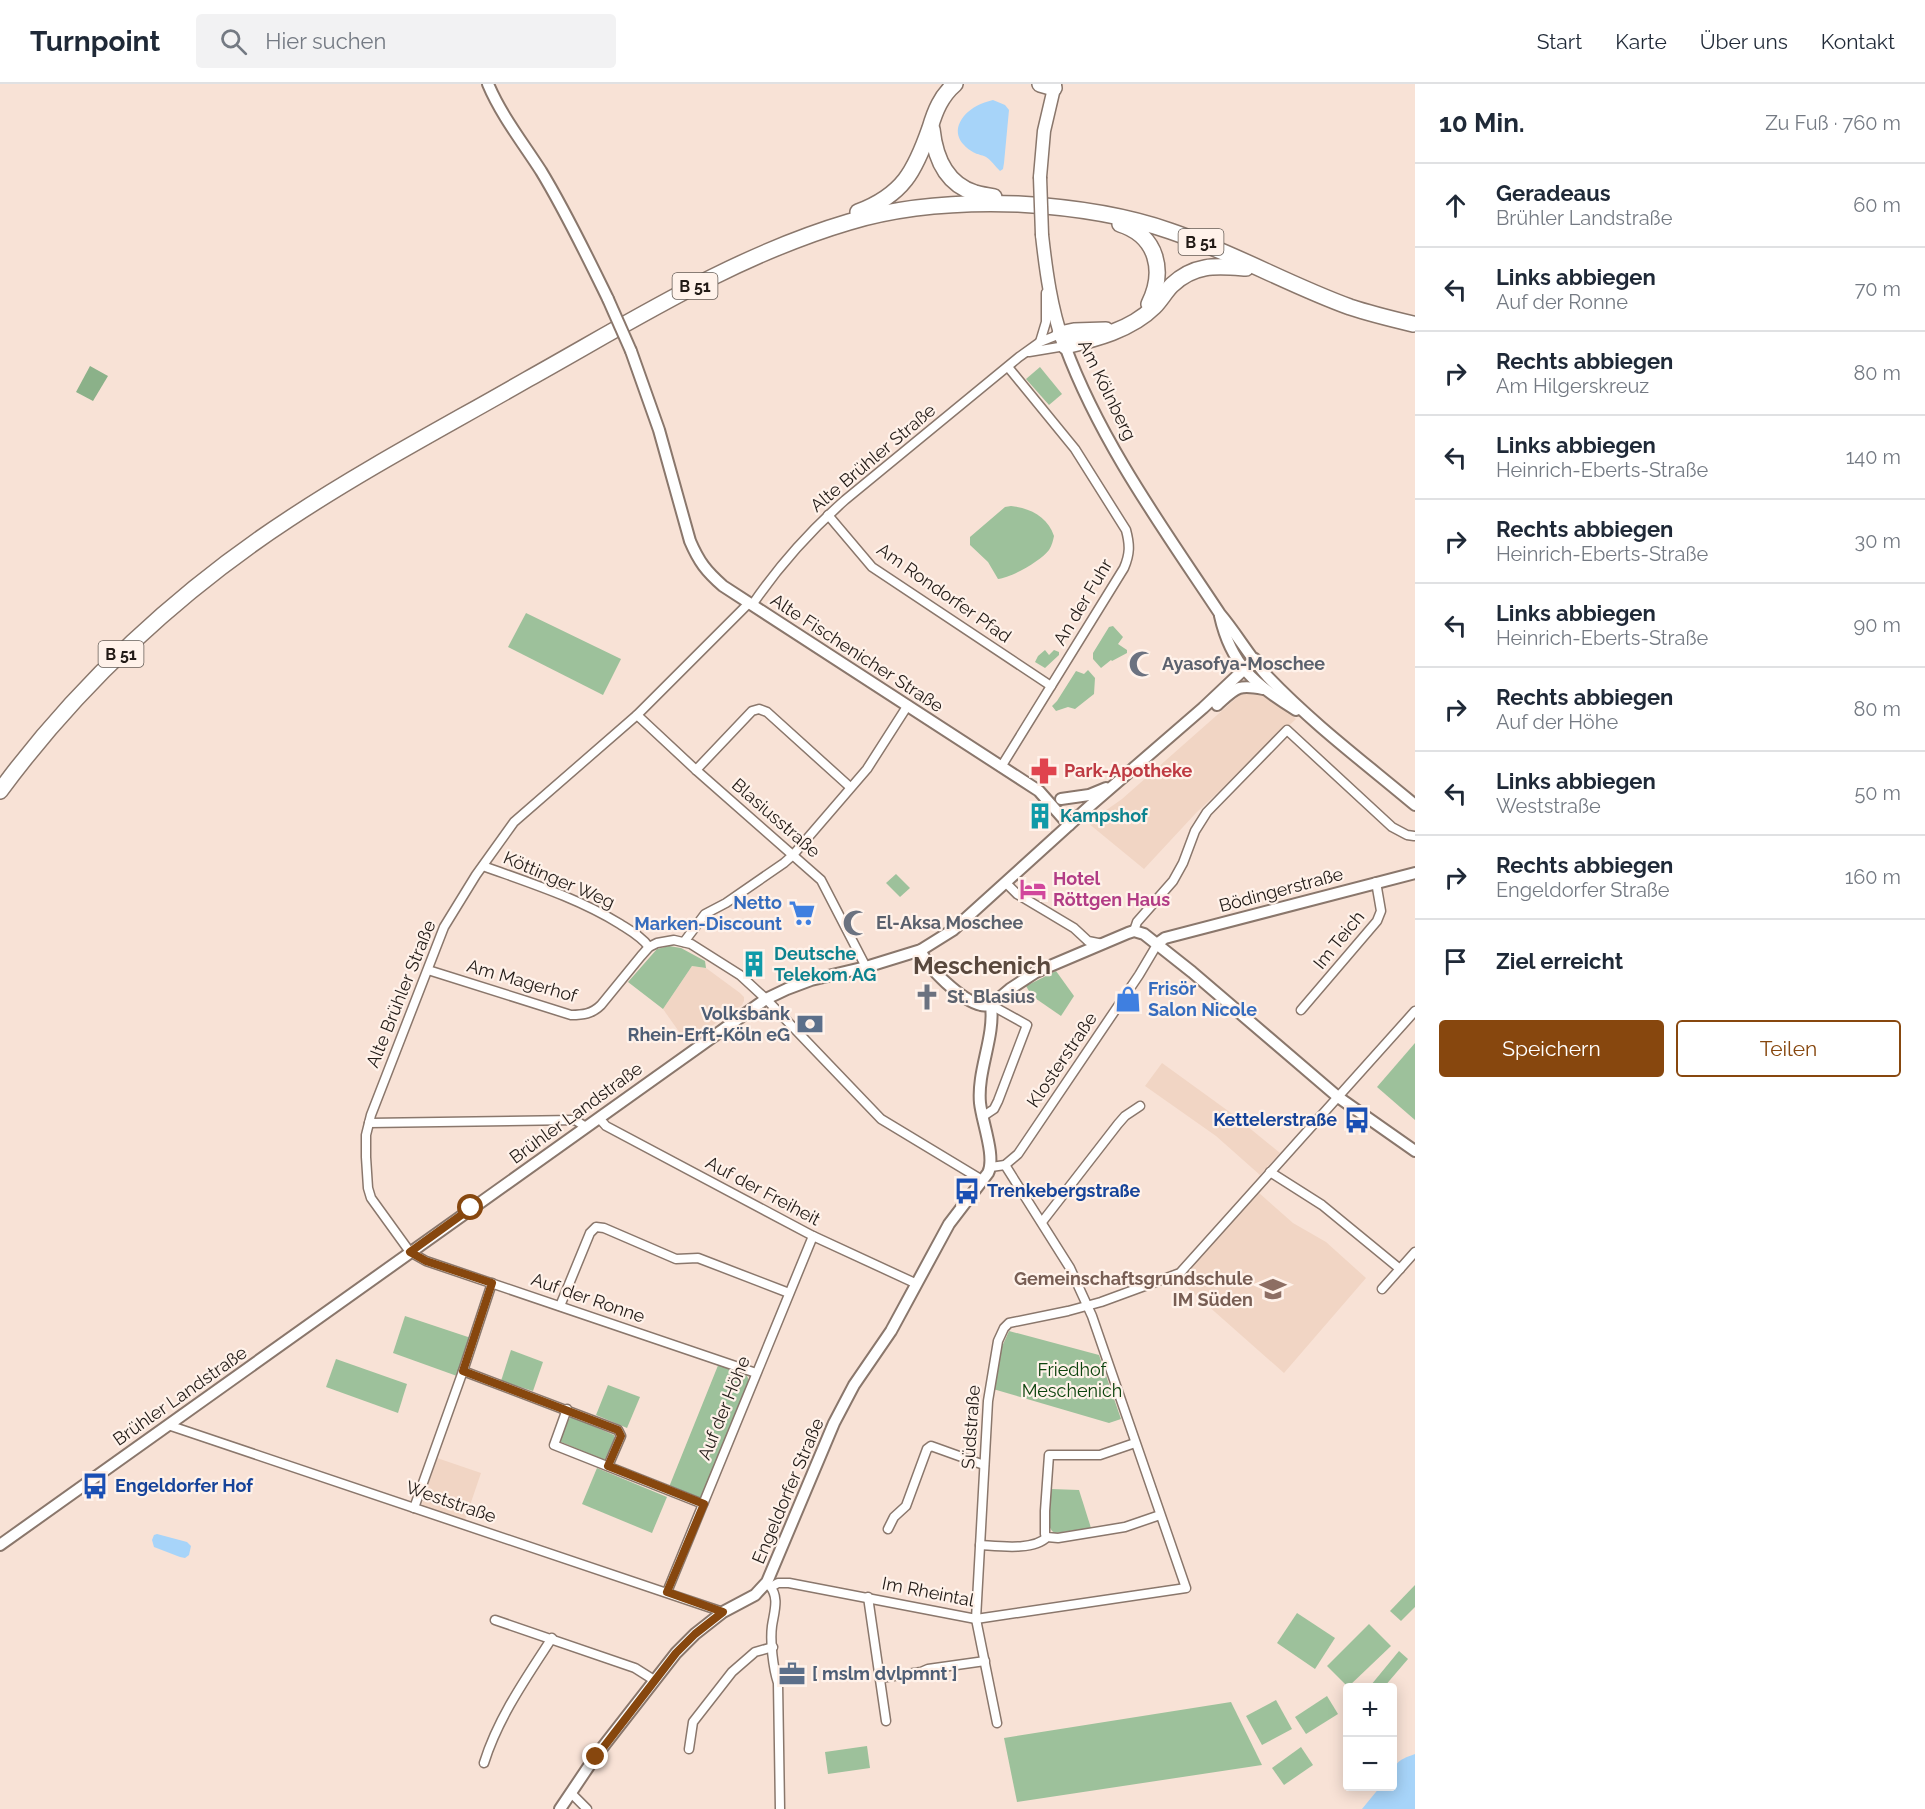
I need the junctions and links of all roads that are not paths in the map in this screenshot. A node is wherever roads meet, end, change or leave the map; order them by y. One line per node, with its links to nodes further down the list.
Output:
1 (488, 84): 17 (street, Alte Fischenicher Straße, bridge)
2 (955, 84): 4 (highway)
3 (1049, 85): 9 (main road, Am Kölnberg, bridge)
4 (931, 123): 5 (highway); 7 (highway)
5 (1022, 204): 6 (highway, B 51); 7 (highway, B 51)
6 (1089, 211): 8 (highway, B 51); 10 (highway)
7 (829, 229): 31 (highway, B 51)
8 (1261, 268): 10 (highway); 11 (highway, B 51)
9 (1046, 274): 12 (main road, Am Kölnberg); 13 (street)
10 (1143, 315): 12 (highway)
11 (1413, 324)
12 (1063, 340): 13 (street, Alte Brühler Straße); 14 (street, Alte Brühler Straße); 18 (street, Am Kölnberg)
13 (1040, 342): 14 (street, Alte Brühler Straße)
14 (1029, 352): 15 (street, Alte Brühler Straße)
15 (1008, 367): 16 (street, Alte Brühler Straße); 21 (street, An der Fuhr)
16 (828, 515): 17 (street, Alte Brühler Straße); 21 (street, Am Rondorfer Pfad)
17 (751, 604): 23 (street, Alte Fischenicher Straße); 25 (street, Alte Brühler Straße)
18 (1220, 614): 19 (street, Am Kölnberg); 20 (street, Am Kölnberg)
19 (1254, 659): 20 (street, Brühler Landstraße); 26 (street, Am Kölnberg)
20 (1244, 669): 22 (street, Am Kölnberg); 24 (street, Brühler Landstraße)
21 (1051, 686): 27 (street, An der Fuhr)
22 (1263, 689): 24 (street); 26 (street, Am Kölnberg)
23 (908, 705): 27 (street, Alte Fischenicher Straße); 30 (street)
24 (1203, 708): 29 (street, Brühler Landstraße)
25 (637, 715): 28 (street, Blasiusstraße); 39 (street, Alte Brühler Straße)
26 (1317, 723): 34 (street, Am Kölnberg)
27 (1001, 767): 32 (street, Alte Fischenicher Straße)
28 (696, 770): 30 (street); 38 (street, Blasiusstraße)
29 (1115, 784): 33 (street); 35 (street, Brühler Landstraße)
30 (850, 787): 38 (street)
31 (0, 791)
32 (1040, 791): 33 (street); 36 (street)
33 (1061, 798): 35 (street)
34 (1415, 805)
35 (1082, 813): 36 (street, Brühler Landstraße)
36 (1070, 825): 42 (street, Brühler Landstraße)
37 (1414, 837): 43 (street)
38 (793, 855): 45 (street); 51 (street, Blasiusstraße)
39 (483, 866): 48 (street, Köttinger Weg); 52 (street, Alte Brühler Straße)
40 (1415, 873): 41 (street, Bödingerstraße)
41 (1376, 882): 46 (street, Bödingerstraße); 55 (street, Im Teich)
42 (1006, 883): 44 (street); 49 (street, Brühler Landstraße)
43 (1134, 931): 46 (street); 47 (street)
44 (1081, 935): 47 (street); 50 (street)
45 (684, 942): 48 (street); 53 (street)
46 (1158, 943): 57 (street); 64 (street, Klosterstraße)
47 (1103, 944): 50 (street)
48 (650, 947): 52 (street, Am Magerhof)
49 (921, 950): 51 (street, Brühler Landstraße); 54 (street)
50 (1077, 956): 54 (street)
51 (866, 967): 53 (street, Brühler Landstraße)
52 (428, 970): 61 (street, Alte Brühler Straße)
53 (766, 999): 59 (street, Brühler Landstraße); 67 (street)
54 (991, 1005): 60 (street); 60 (street)
55 (1301, 1010)
56 (1415, 1011): 57 (street)
57 (1338, 1097): 63 (street); 66 (street)
58 (1140, 1106): 68 (street)
59 (599, 1118): 62 (street, Brühler Landstraße); 69 (street, Auf der Freiheit)
60 (982, 1118): 65 (street)
61 (369, 1123): 62 (street); 70 (street, Alte Brühler Straße)
62 (586, 1127): 70 (street, Brühler Landstraße)
63 (1415, 1151)
64 (1005, 1165): 65 (street); 68 (street)
65 (991, 1167): 67 (street)
66 (1270, 1172): 72 (street); 77 (street)
67 (982, 1180): 74 (street, Engeldorfer Straße)
68 (1042, 1222): 77 (street)
69 (813, 1236): 74 (street, Auf der Freiheit); 76 (street, Auf der Höhe)
70 (410, 1252): 73 (street, Auf der Ronne); 82 (street, Brühler Landstraße)
71 (1415, 1252): 72 (street)
72 (1400, 1269): 75 (street)
73 (492, 1283): 78 (street, Auf der Ronne); 79 (street)
74 (917, 1284): 93 (street, Engeldorfer Straße)
75 (1382, 1289)
76 (789, 1293): 78 (street); 80 (street, Auf der Höhe)
77 (1088, 1305): 83 (street); 84 (street, Südstraße)
78 (560, 1306): 80 (street, Auf der Ronne)
79 (463, 1371): 81 (street); 87 (street)
80 (756, 1373): 86 (street, Auf der Höhe)
81 (567, 1409): 85 (street); 85 (street)
82 (168, 1425): 87 (street, Weststraße); 91 (street, Brühler Landstraße)
83 (1135, 1443): 88 (street); 90 (street)
84 (984, 1465): 89 (street); 92 (street, Südstraße)
85 (608, 1466): 86 (street)
86 (704, 1504): 94 (street, Auf der Höhe)
87 (414, 1508): 94 (street, Weststraße)
88 (1160, 1515): 90 (street); 97 (street, Im Rheintal)
89 (888, 1529)
90 (1047, 1537): 92 (street)
91 (0, 1545)
92 (980, 1545): 97 (street, Südstraße)
93 (769, 1585): 95 (street, Im Rheintal); 96 (street, Engeldorfer Straße); 100 (street)
94 (667, 1592): 96 (street, Weststraße)
95 (868, 1597): 97 (street, Im Rheintal); 102 (street)
96 (723, 1612): 103 (street, Engeldorfer Straße)
97 (976, 1619): 101 (street, Südstraße)
98 (495, 1620): 99 (street)
99 (552, 1638): 103 (street); 107 (street)
100 (773, 1647): 106 (street); 111 (street)
101 (984, 1661): 102 (street); 105 (street, Südstraße)
102 (880, 1678): 104 (street)
103 (654, 1680): 108 (street, Engeldorfer Straße)
104 (886, 1721)
105 (997, 1723)
106 (689, 1749)
107 (484, 1763)
108 (571, 1793): 109 (street, Engeldorfer Straße); 110 (street)
109 (560, 1809)
110 (587, 1809)
111 (780, 1809)

